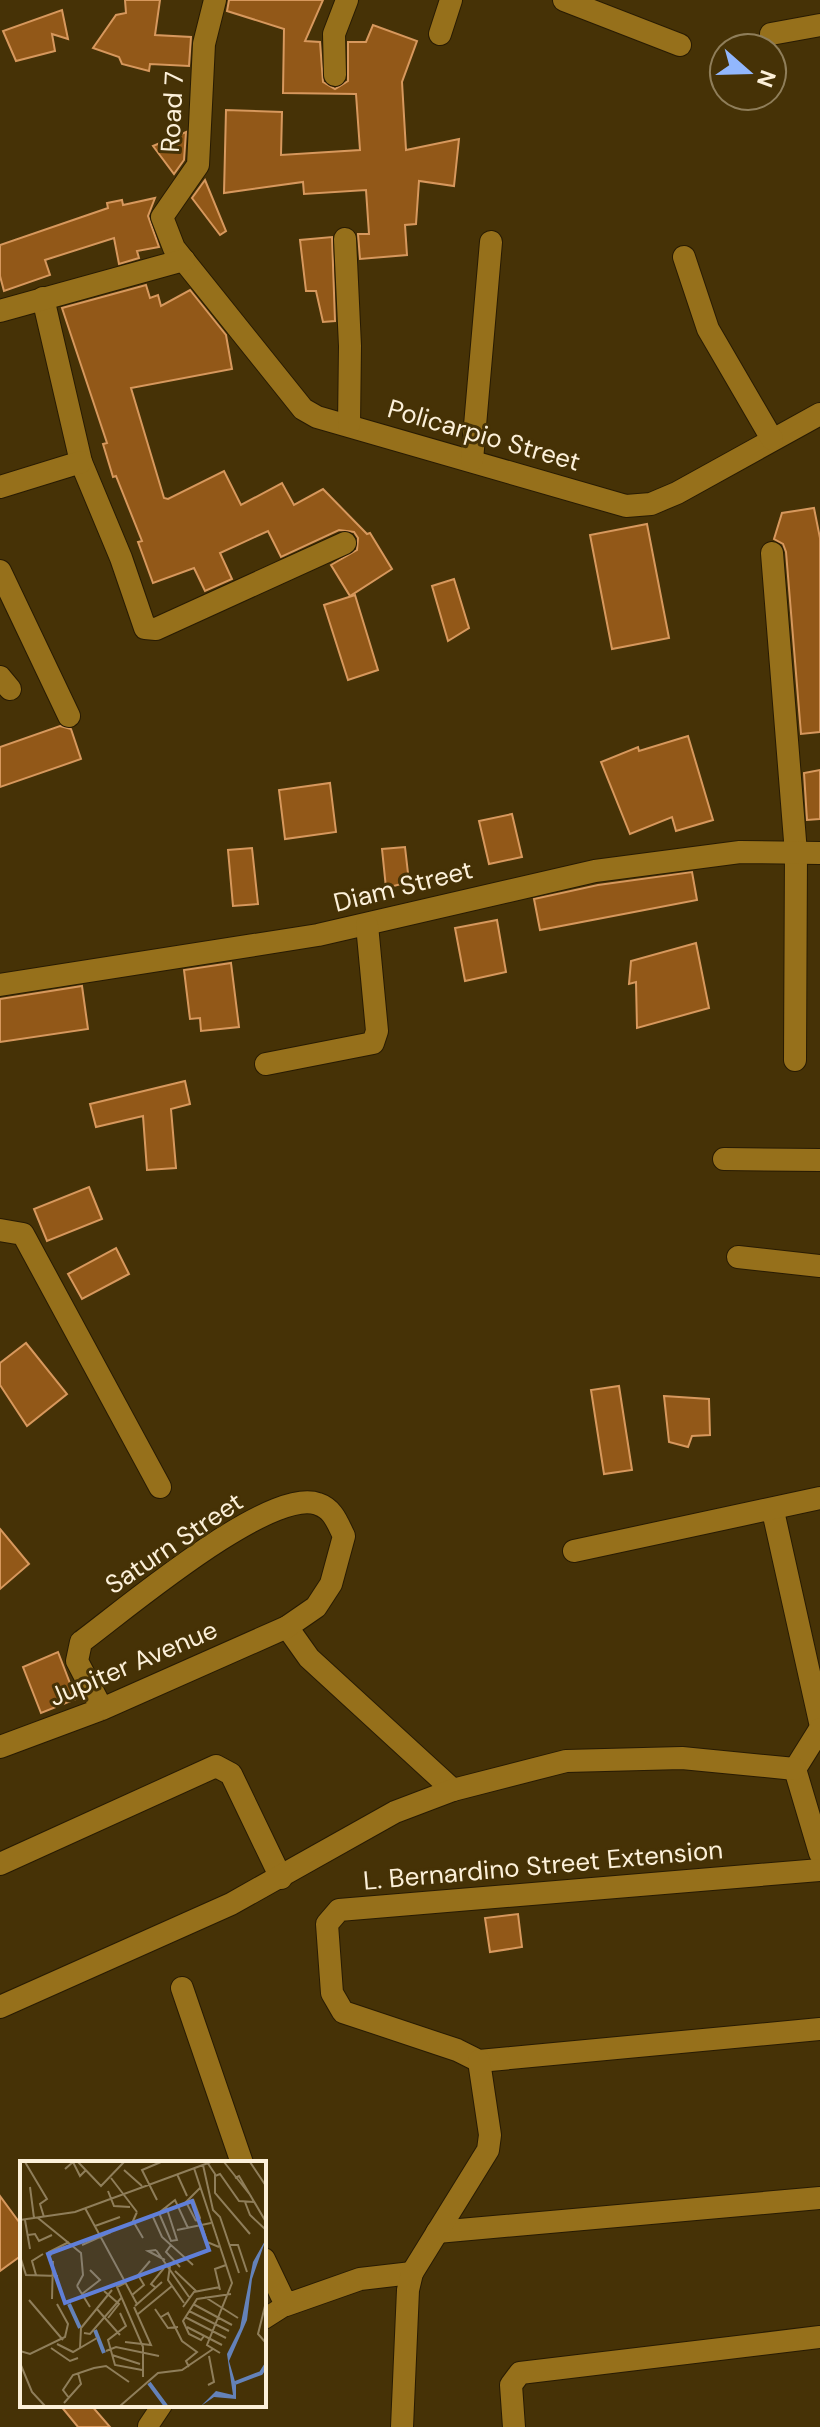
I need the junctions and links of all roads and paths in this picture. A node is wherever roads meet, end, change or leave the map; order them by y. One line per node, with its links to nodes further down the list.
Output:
1 (215, 0): 13 (street, Road 7)
2 (347, 0): 9 (street)
3 (451, 0): 7 (street)
4 (564, 0): 8 (street)
5 (820, 25): 6 (street)
6 (782, 32)
7 (440, 34)
8 (680, 45)
9 (335, 75)
10 (345, 239): 17 (street)
11 (491, 242): 19 (street)
12 (684, 257): 18 (street)
13 (184, 260): 14 (street); 17 (street, Policarpio Street)
14 (43, 298): 15 (street); 20 (street)
15 (0, 311)
16 (820, 414): 18 (street, Policarpio Street)
17 (349, 425): 19 (street, Policarpio Street)
18 (772, 439): 19 (street, Policarpio Street)
19 (472, 460)
20 (81, 462): 21 (street); 22 (street)
21 (0, 487)
22 (345, 543)
23 (772, 553): 26 (street)
24 (0, 571): 25 (street)
25 (69, 716)
26 (796, 853): 27 (street, Diam Street); 28 (street, Diam Street); 30 (street)
27 (820, 853)
28 (367, 925): 29 (street, Diam Street); 31 (street)
29 (0, 985)
30 (795, 1060)
31 (266, 1064)
32 (724, 1159): 33 (street)
33 (820, 1160)
34 (0, 1230): 37 (street)
35 (738, 1257): 36 (street)
36 (820, 1266)
37 (160, 1487)
38 (820, 1498): 39 (street)
39 (773, 1511): 40 (street); 43 (street)
40 (574, 1551)
41 (287, 1627): 42 (street, Jupiter Avenue); 42 (street, Saturn Street); 47 (street)
42 (102, 1709): 45 (street, Jupiter Avenue)
43 (820, 1722)
44 (820, 1729): 46 (street)
45 (0, 1747)
46 (795, 1769): 47 (street, L. Bernardino Street Extension); 48 (street)
47 (453, 1790): 51 (street, L. Bernardino Street Extension)
48 (820, 1853)
49 (0, 1864): 51 (street)
50 (820, 1870): 55 (street, L. Bernardino Street Extension)
51 (281, 1878): 53 (street, L. Bernardino Street Extension)
52 (182, 1988): 56 (street)
53 (0, 2007)
54 (820, 2029): 55 (street, L. Bernardino Street Extension)
55 (479, 2061): 58 (street)
56 (241, 2161)
57 (820, 2198): 58 (street)
58 (437, 2232): 60 (street)
59 (266, 2263): 61 (street)
60 (412, 2273): 61 (street); 66 (street)
61 (286, 2305): 62 (street)
62 (266, 2318)
63 (820, 2337): 67 (street)
64 (161, 2407): 65 (street)
65 (148, 2426)
66 (402, 2427)
67 (514, 2427)

